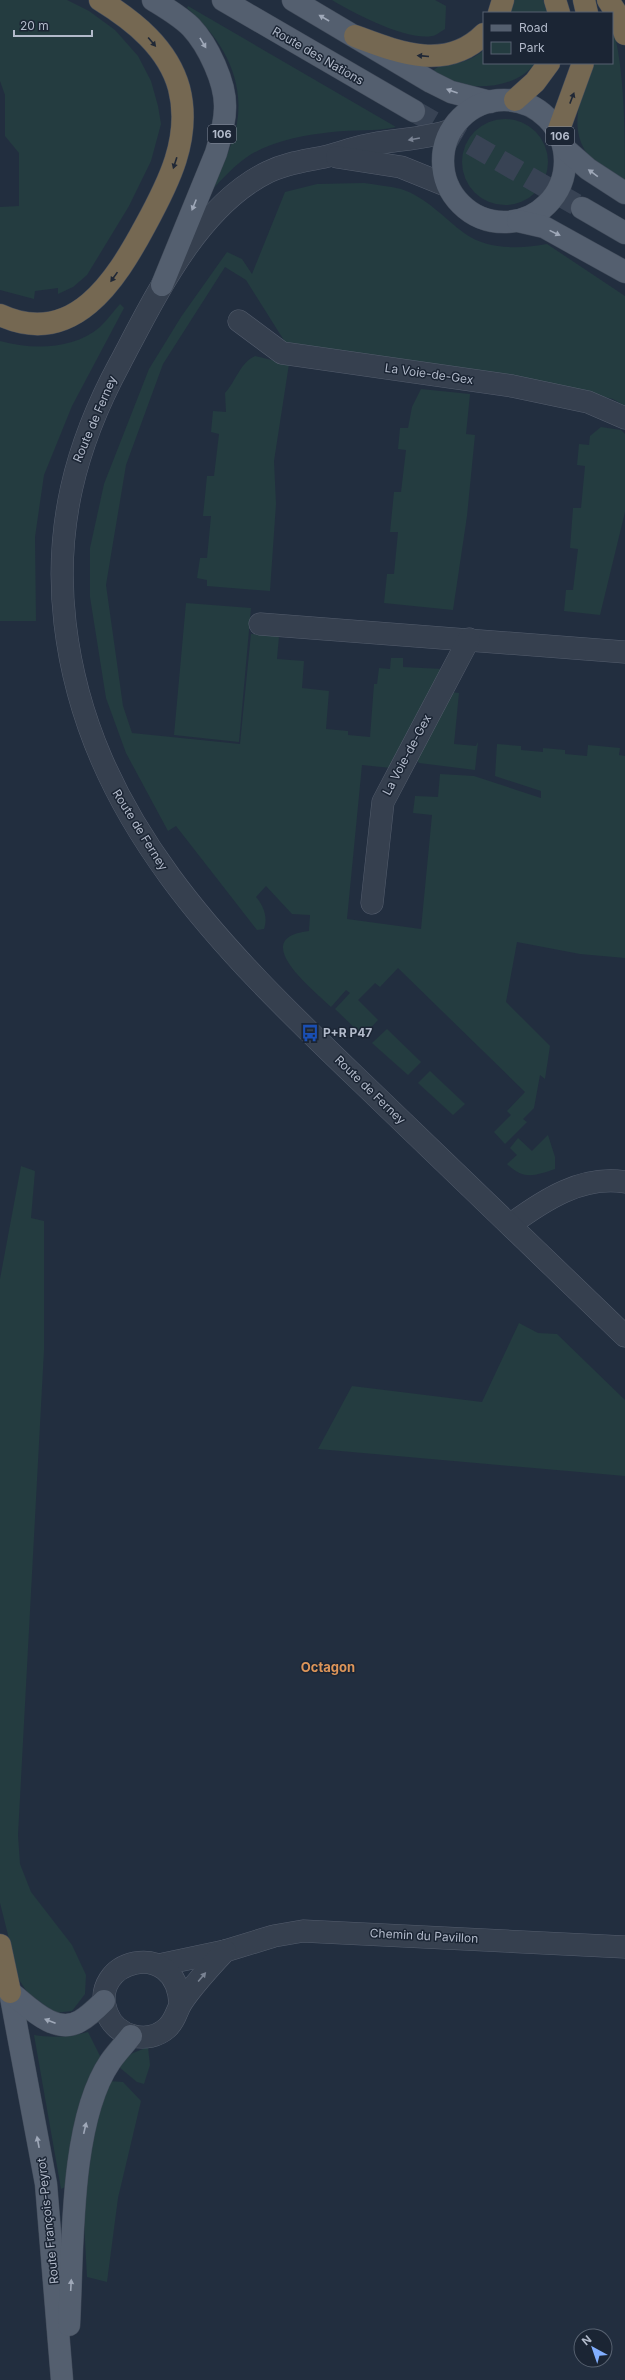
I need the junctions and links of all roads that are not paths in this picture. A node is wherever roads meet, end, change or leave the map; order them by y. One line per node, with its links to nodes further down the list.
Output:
1 (100, 0): 30 (highway, one-way to 30)
2 (153, 0): 29 (main road, 106, one-way to 29)
3 (223, 0): 19 (main road, Route des Nations)
4 (293, 0): 14 (main road, 106, one-way to 4)
5 (503, 0): 9 (highway)
6 (555, 0): 10 (highway)
7 (584, 0): 11 (highway)
8 (608, 0): 12 (highway)
9 (498, 12)
10 (559, 12)
11 (587, 12)
12 (625, 34)
13 (483, 35): 14 (highway, one-way to 14)
14 (355, 36): 18 (main road, 106, one-way to 14)
15 (548, 64): 17 (highway)
16 (584, 64): 21 (highway, one-way to 16)
17 (515, 100): 18 (main road, 106); 21 (main road, 106)
18 (490, 102): 20 (main road, 106)
19 (414, 112)
20 (452, 130): 22 (street, Route de Ferney / 106, one-way to 22); 23 (main road, 106)
21 (561, 140): 24 (main road, one-way to 21); 26 (main road, 106)
22 (326, 157): 23 (street, Route de Ferney / 106); 29 (street, Route de Ferney / 106)
23 (448, 186): 26 (main road, 106)
24 (625, 193)
25 (582, 208): 27 (main road)
26 (518, 221): 28 (main road, one-way to 28)
27 (625, 233)
28 (625, 272)
29 (162, 285): 38 (street, Route de Ferney / 106)
30 (0, 314)
31 (239, 321): 32 (street, La Voie-de-Gex)
32 (625, 418)
33 (260, 624): 34 (street)
34 (469, 639): 35 (street); 36 (street, La Voie-de-Gex)
35 (625, 652)
36 (372, 903)
37 (625, 1182): 38 (street)
38 (510, 1225): 39 (street, Route de Ferney / 106)
39 (625, 1336)
40 (0, 1945): 44 (highway)
41 (625, 1948): 42 (street, Chemin du Pavillon)
42 (225, 1951): 43 (street, Chemin du Pavillon); 46 (street, Chemin du Pavillon, one-way to 42)
43 (159, 1965): 45 (street); 46 (street)
44 (10, 1992): 45 (main road, one-way to 44); 48 (main road, Route François-Peyrot, one-way to 44)
45 (104, 2001): 47 (street)
46 (180, 2004): 47 (street)
47 (131, 2036): 49 (main road, one-way to 47)
48 (62, 2380)
49 (67, 2380)

